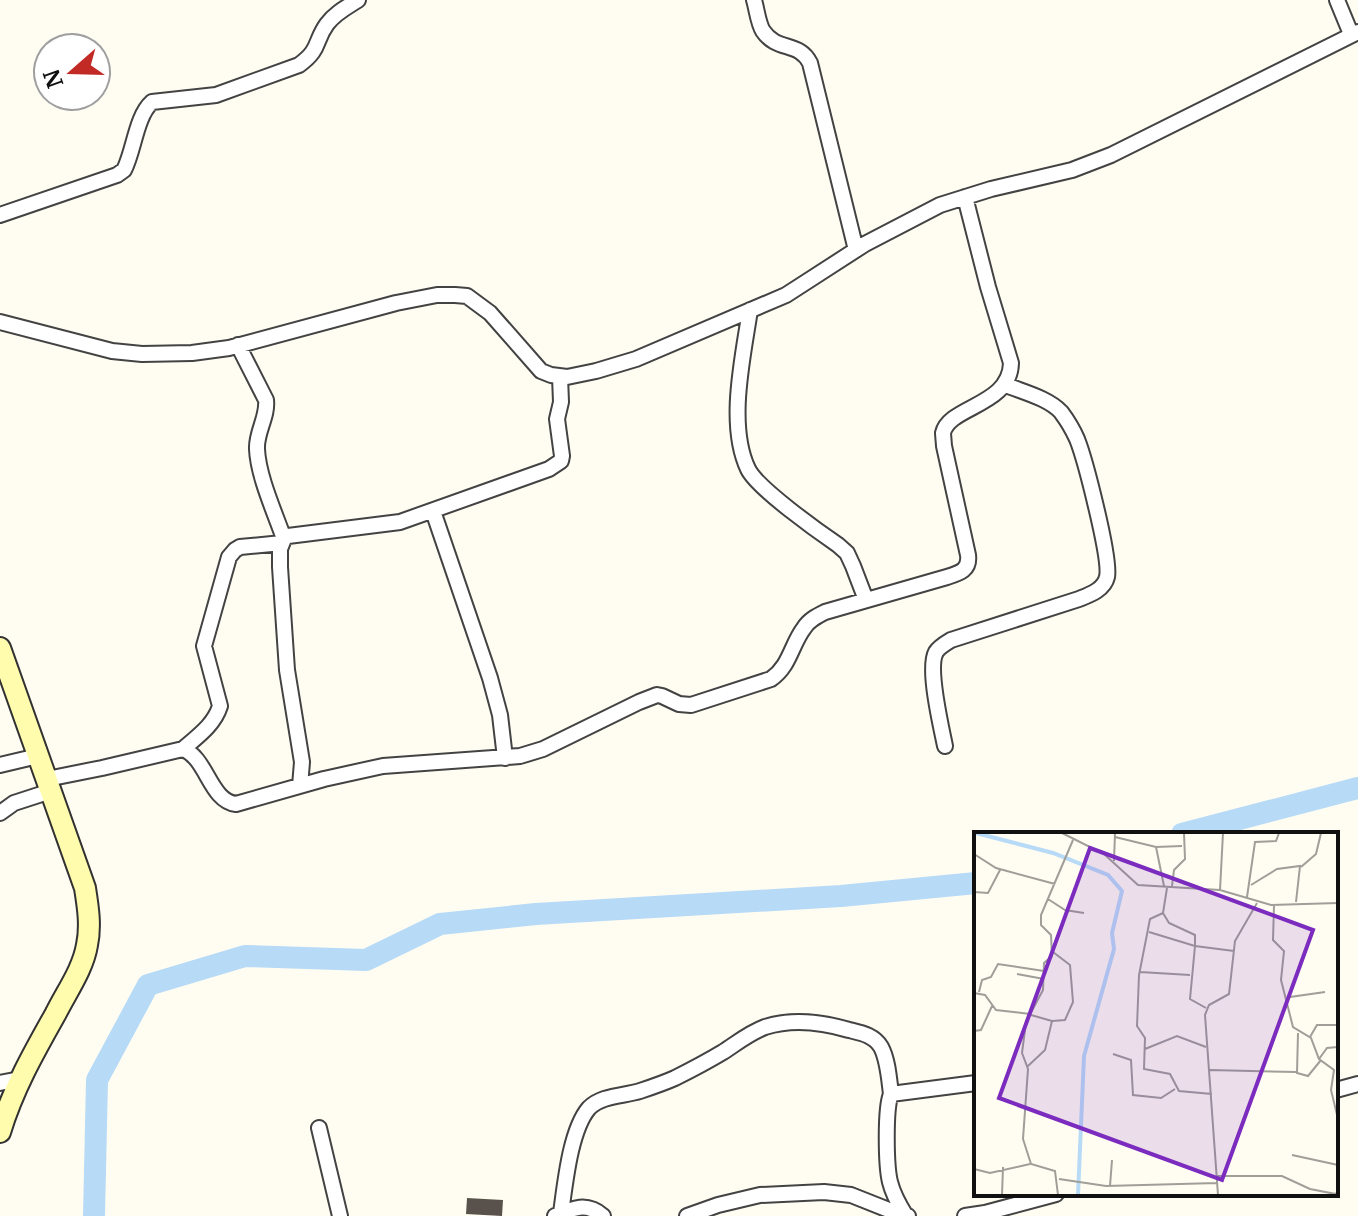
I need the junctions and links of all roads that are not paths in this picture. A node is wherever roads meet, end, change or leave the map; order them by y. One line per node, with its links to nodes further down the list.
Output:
1 (358, 0): 6 (street)
2 (754, 0): 7 (street)
3 (1337, 0): 4 (street)
4 (1355, 33): 5 (street)
5 (965, 197): 7 (street); 12 (street)
6 (0, 215)
7 (856, 250): 8 (street)
8 (750, 310): 11 (street); 15 (street)
9 (0, 322): 10 (street)
10 (238, 345): 11 (street); 14 (street)
11 (560, 377): 13 (street)
12 (1006, 385): 15 (street); 17 (street)
13 (433, 511): 14 (street); 20 (street)
14 (283, 541): 18 (street); 23 (street)
15 (866, 600): 20 (street)
16 (0, 648): 19 (main road)
17 (945, 746)
18 (183, 749): 22 (street); 23 (street)
19 (38, 756): 21 (street); 22 (main road)
20 (505, 758): 23 (street)
21 (0, 765)
22 (49, 785): 24 (street); 25 (main road)
23 (300, 786)
24 (0, 813)
25 (10, 1081): 31 (main road)
26 (974, 1083): 29 (street)
27 (1358, 1084): 28 (street)
28 (1338, 1089)
29 (891, 1094): 34 (street); 38 (street)
30 (319, 1128): 35 (street)
31 (0, 1132)
32 (1049, 1196): 39 (street)
33 (706, 1213): 37 (street); 38 (street)
34 (558, 1215): 36 (street)
35 (340, 1216)
36 (603, 1216)
37 (687, 1216)
38 (903, 1216)
39 (965, 1216)

